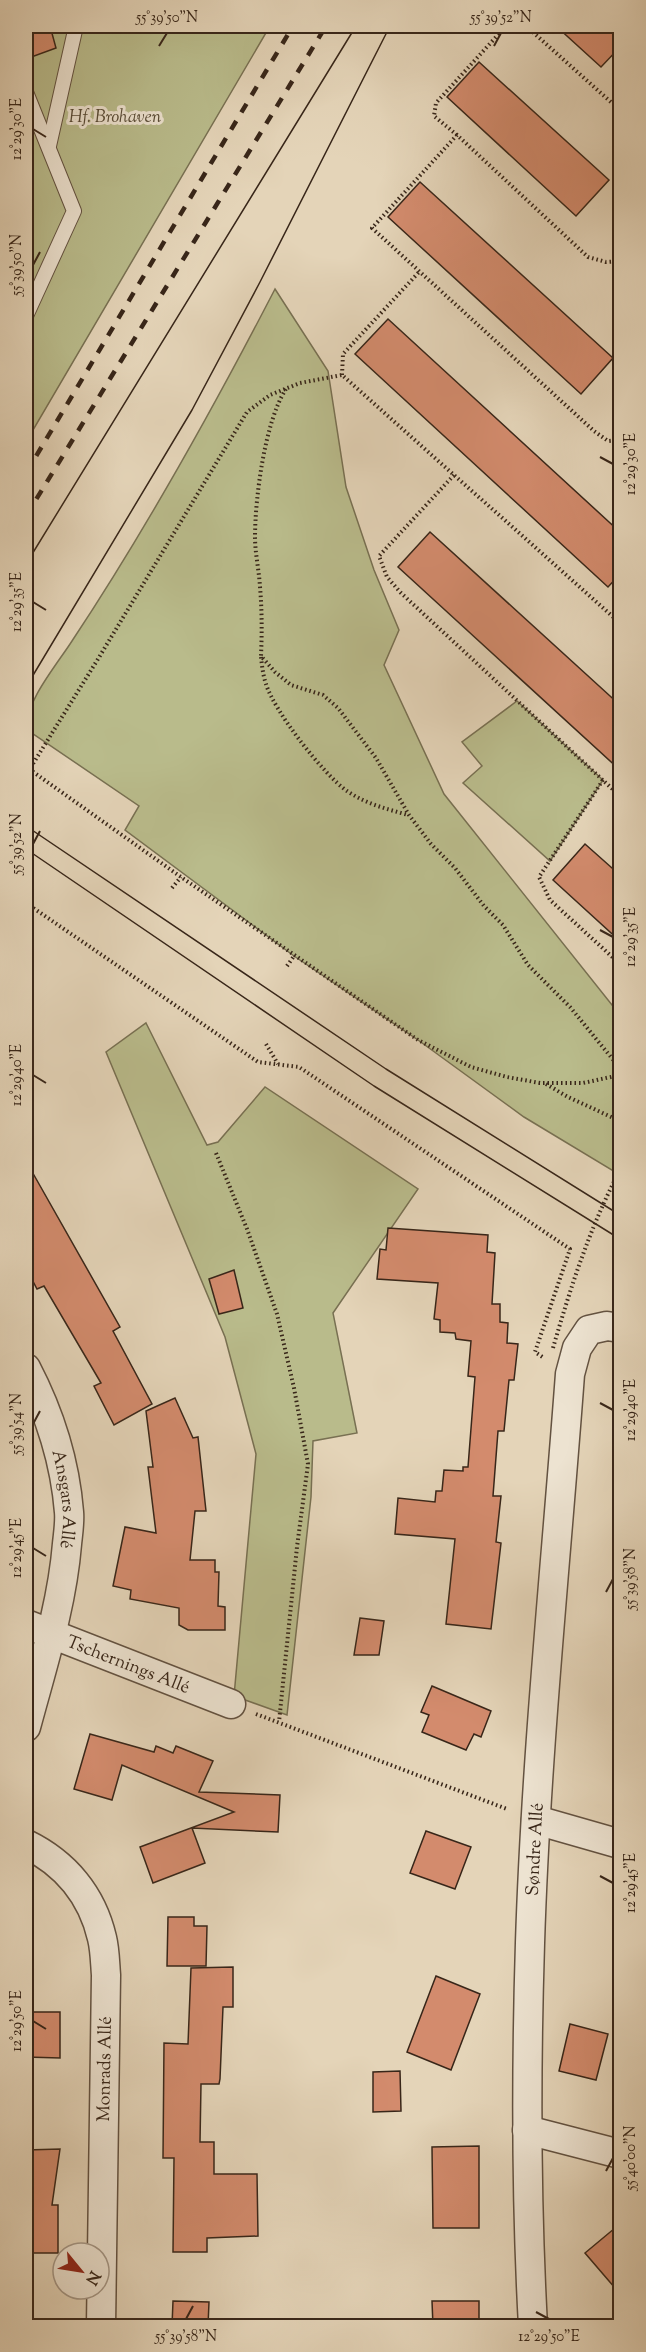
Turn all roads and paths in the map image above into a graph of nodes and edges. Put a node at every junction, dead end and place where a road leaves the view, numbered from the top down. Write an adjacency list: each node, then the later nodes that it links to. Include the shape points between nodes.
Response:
1 (76, 26): 7 (lane)
2 (506, 26): 6 (path, via 436,103 434,116)
3 (525, 26): 5 (path)
4 (26, 92): 7 (lane)
5 (621, 108)
6 (457, 135): 8 (path, via 588,257); 9 (path, via 372,228)
7 (49, 146): 10 (lane, via 74,211)
8 (621, 261)
9 (420, 271): 11 (path, via 343,354); 13 (path, via 594,431 608,441)
10 (26, 316)
11 (342, 375): 12 (path); 14 (path)
12 (287, 388): 18 (path, via 269,429 258,501 255,536); 19 (path, via 247,412)
13 (621, 440)
14 (454, 475): 17 (path); 21 (path, via 379,556 387,577)
15 (29, 617): 16 (path)
16 (26, 623)
17 (621, 623)
18 (261, 656): 23 (path, via 291,685 323,695 338,708 376,758); 23 (path, via 266,686 294,733 323,769 347,791 373,806)
19 (29, 769): 20 (path); 24 (path)
20 (26, 775)
21 (603, 780): 22 (path); 28 (path, via 539,877 550,900)
22 (621, 796)
23 (409, 815): 32 (path, via 503,924 528,965 570,1007)
24 (181, 877): 25 (path); 27 (path)
25 (172, 888)
26 (26, 903): 31 (path, via 258,1062)
27 (294, 956): 29 (path); 34 (path, via 418,1040 471,1067)
28 (621, 964)
29 (287, 966)
30 (266, 1044): 31 (path)
31 (279, 1064): 42 (path, via 299,1067 570,1249 535,1352)
32 (621, 1068)
33 (620, 1075): 34 (path, via 583,1083); 35 (path)
34 (545, 1083): 36 (path)
35 (621, 1087)
36 (621, 1121)
37 (216, 1153): 46 (path, via 277,1314 308,1464)
38 (621, 1170): 40 (path, bridge, via 581,1256)
39 (621, 1328): 42 (street, Søndre Allé, via 589,1330 577,1348)
40 (553, 1348)
41 (26, 1368): 44 (street, Ansgars Allé, via 58,1450 70,1513 66,1566)
42 (570, 1374): 48 (street, Søndre Allé)
43 (26, 1624): 44 (street, Tschernings Allé)
44 (52, 1634): 45 (street, Tschernings Allé); 47 (street)
45 (231, 1704): 46 (path)
46 (279, 1722): 48 (path)
47 (26, 1727)
48 (536, 1820): 50 (street); 51 (street, Søndre Allé)
49 (26, 1844): 53 (street, Monrads Allé, via 71,1875 91,1903 103,1939 106,1975)
50 (621, 1844)
51 (527, 2130): 52 (street); 54 (street, Søndre Allé)
52 (621, 2154)
53 (101, 2326)
54 (533, 2326)

